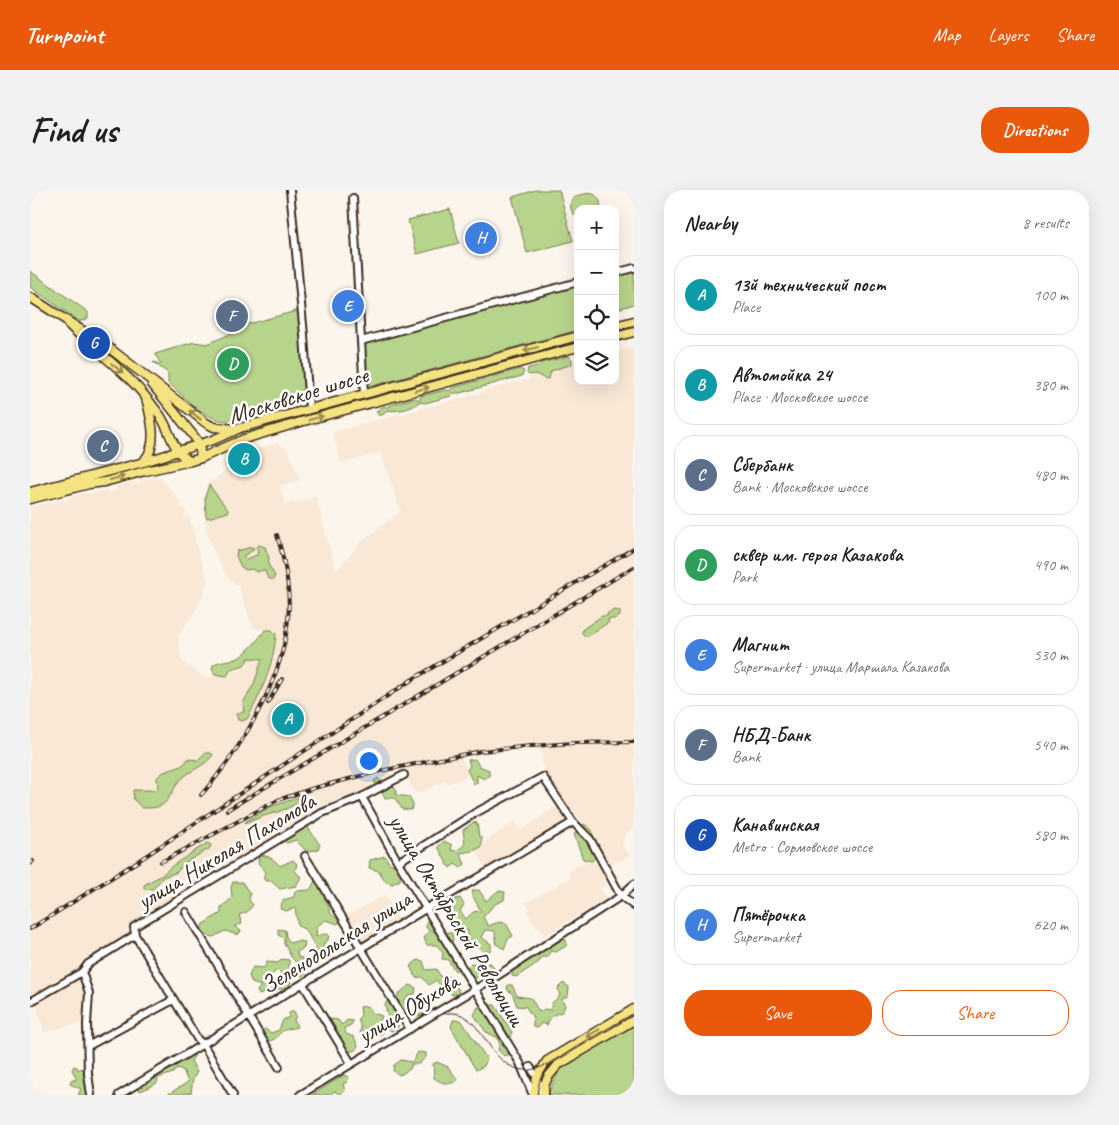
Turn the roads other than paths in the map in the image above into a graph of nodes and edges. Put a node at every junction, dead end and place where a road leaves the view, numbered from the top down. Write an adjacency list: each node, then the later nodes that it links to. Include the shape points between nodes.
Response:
1 (290, 190): 18 (street)
2 (353, 198): 13 (street)
3 (634, 268): 4 (street)
4 (619, 272)
5 (574, 283): 13 (street)
6 (30, 296): 7 (main road)
7 (61, 318): 15 (main road, via 84,330); 17 (main road, one-way to 17)
8 (634, 321): 9 (main road)
9 (619, 325)
10 (634, 332): 11 (main road)
11 (619, 336)
12 (574, 337): 16 (main road, Московское шоссе, one-way to 16)
13 (361, 341): 16 (street)
14 (574, 348): 22 (main road, Московское шоссе, one-way to 14, via 244,439 304,421)
15 (150, 380): 19 (main road, one-way to 15, via 225,429 206,423); 20 (main road)
16 (364, 394): 18 (main road, Московское шоссе)
17 (145, 396): 21 (main road, via 162,417); 24 (main road, via 153,444)
18 (308, 409): 19 (main road, Московское шоссе)
19 (240, 428): 20 (main road, Московское шоссе)
20 (199, 444): 21 (main road, Московское шоссе); 22 (main road)
21 (178, 451): 23 (main road); 24 (main road, Московское шоссе)
22 (201, 458): 23 (main road, Московское шоссе)
23 (191, 461): 26 (main road, Московское шоссе, one-way to 23)
24 (144, 462): 25 (main road, Московское шоссе)
25 (30, 492)
26 (30, 499)
27 (404, 775): 28 (street, улица Николая Пахомова)
28 (362, 797): 31 (street, улица Октябрьской Революции); 37 (street, улица Николая Пахомова, via 322,813 170,905 134,927)
29 (573, 822): 31 (street, via 543,777 475,813); 33 (street, via 590,839); 35 (street, Зеленодольская улица)
30 (305, 856): 38 (street)
31 (398, 862): 35 (street, улица Октябрьской Революции)
32 (634, 884): 33 (street, улица Обухова)
33 (621, 896): 34 (street); 41 (street, улица Обухова)
34 (634, 906)
35 (426, 908): 38 (street, Зеленодольская улица); 41 (street, улица Октябрьской Революции)
36 (186, 912): 45 (street)
37 (135, 935): 39 (street, улица Николая Пахомова, via 88,964); 42 (street)
38 (360, 950): 40 (street, Зеленодольская улица); 47 (street)
39 (82, 972): 43 (street, улица Николая Пахомова); 49 (street, via 89,993)
40 (303, 984): 45 (street, Зеленодольская улица); 51 (street)
41 (475, 990): 47 (street, улица Обухова); 52 (street, улица Октябрьской Революции)
42 (173, 1000): 48 (street); 49 (street)
43 (30, 1002)
44 (634, 1009): 50 (main road, one-way to 50)
45 (249, 1017): 48 (street, Зеленодольская улица); 53 (street)
46 (634, 1020): 56 (main road, via 558,1065)
47 (410, 1029): 51 (street, улица Обухова)
48 (202, 1044): 59 (street, Зеленодольская улица); 60 (street)
49 (88, 1046): 58 (street)
50 (550, 1059): 54 (street); 57 (main road)
51 (351, 1063): 61 (street, улица Обухова)
52 (520, 1063): 54 (street); 55 (street, улица Октябрьской Революции)
53 (279, 1067)
54 (530, 1067): 57 (street)
55 (526, 1077): 57 (street); 62 (street, улица Октябрьской Революции)
56 (548, 1077): 57 (street); 63 (main road)
57 (537, 1078): 62 (main road); 63 (street)
58 (91, 1095)
59 (119, 1095)
60 (233, 1095)
61 (300, 1095)
62 (533, 1095)
63 (543, 1095)

